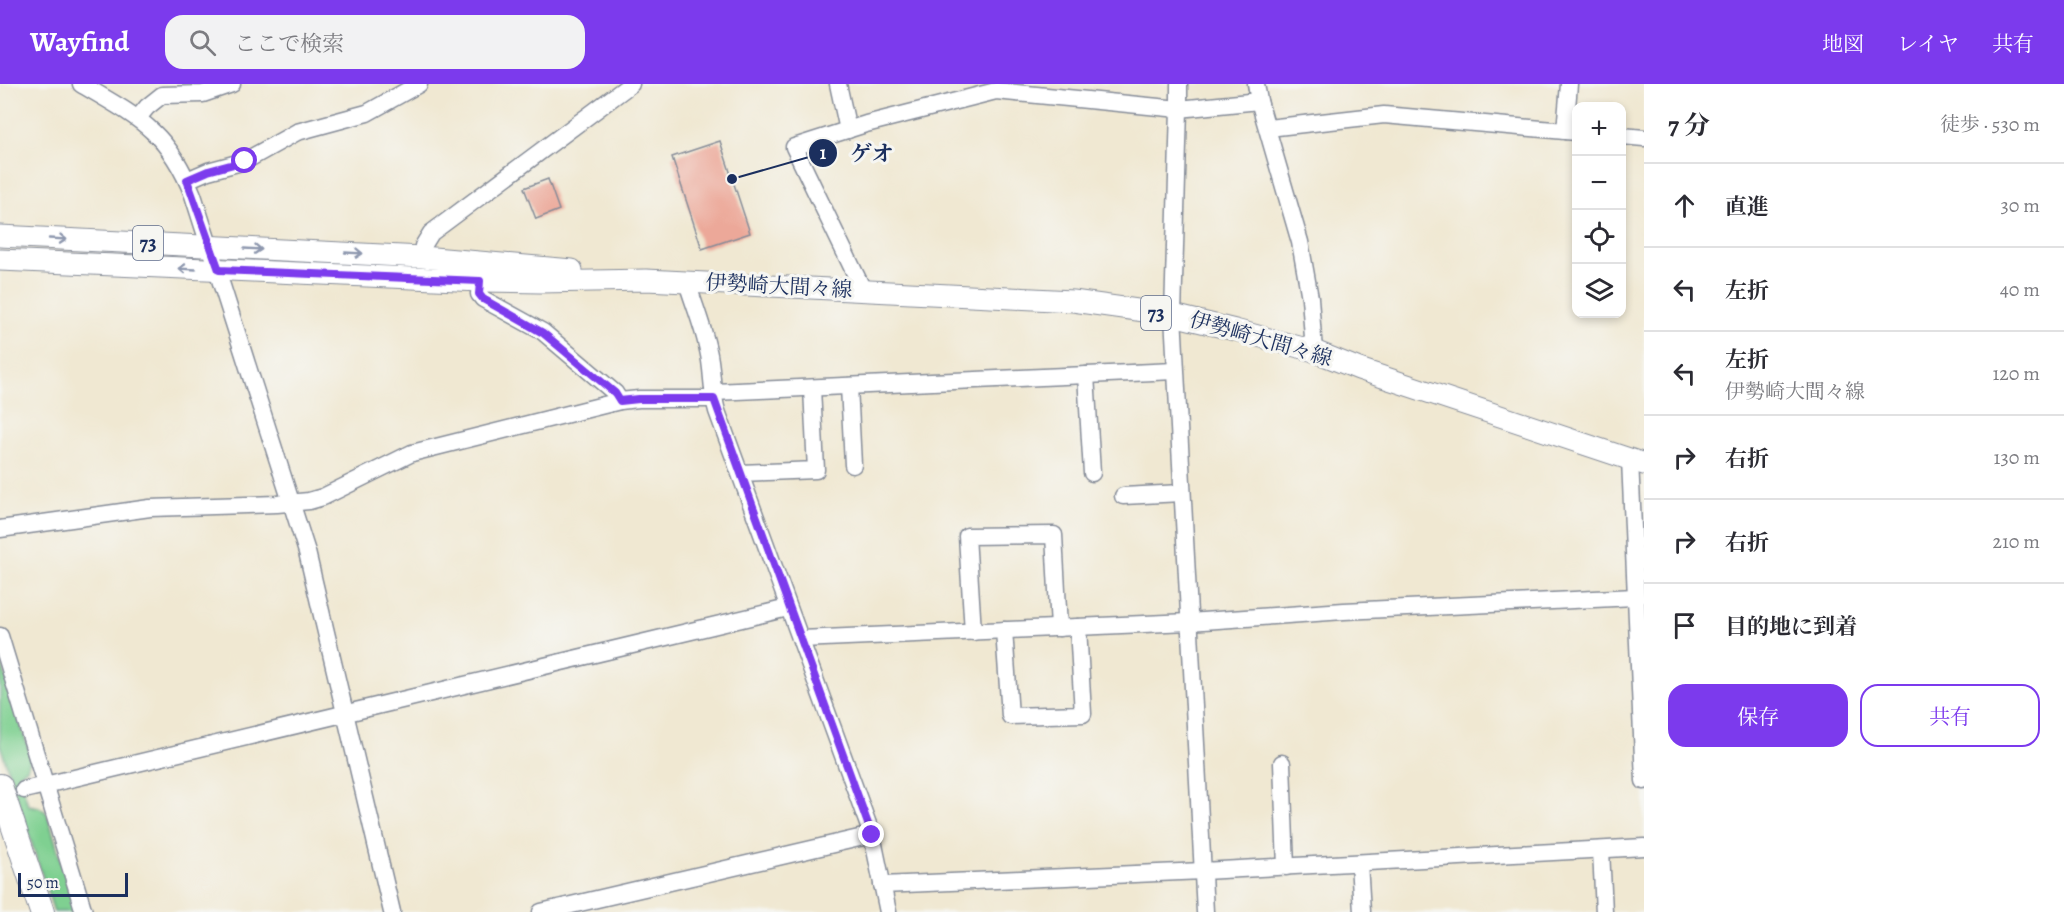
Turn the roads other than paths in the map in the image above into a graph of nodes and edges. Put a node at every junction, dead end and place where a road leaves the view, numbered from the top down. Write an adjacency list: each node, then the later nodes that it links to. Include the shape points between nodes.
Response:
1 (81, 84): 10 (street)
2 (232, 84): 10 (street, via 203,94 162,95)
3 (419, 84): 16 (street, via 367,113 297,132 245,161)
4 (631, 84): 19 (street, via 431,232)
5 (838, 84): 12 (street)
6 (1179, 84): 9 (street)
7 (1569, 84): 13 (street)
8 (1257, 92): 9 (street); 11 (street)
9 (1179, 109): 12 (street, via 996,91); 26 (street)
10 (138, 118): 16 (street, via 167,145)
11 (1268, 128): 13 (street, via 1384,115); 27 (street, via 1299,242 1310,298)
12 (848, 130): 25 (street, via 795,147)
13 (1571, 132)
14 (1626, 136): 15 (street)
15 (1644, 138)
16 (187, 180): 18 (street)
17 (0, 236): 18 (main road, 伊勢崎大間々線 / 73, one-way to 18)
18 (210, 246): 19 (main road, 伊勢崎大間々線 / 73, one-way to 19); 21 (street)
19 (422, 257): 22 (main road, 伊勢崎大間々線 / 73, via 604,272)
20 (0, 260): 21 (main road, 伊勢崎大間々線 / 73, one-way to 20)
21 (219, 270): 23 (main road, 伊勢崎大間々線 / 73); 40 (street)
22 (646, 280): 23 (main road, 伊勢崎大間々線 / 73); 24 (main road, 伊勢崎大間々線 / 73)
23 (480, 281): 33 (street, via 479,294 483,299 543,333)
24 (687, 282): 25 (main road, 伊勢崎大間々線 / 73); 32 (street, via 708,349)
25 (863, 290): 26 (main road, 伊勢崎大間々線 / 73, via 1073,301)
26 (1173, 315): 27 (main road, 伊勢崎大間々線 / 73); 28 (street)
27 (1314, 351): 34 (main road, 伊勢崎大間々線 / 73)
28 (1175, 371): 29 (street); 38 (street)
29 (1086, 375): 30 (street); 37 (street)
30 (849, 386): 31 (street); 35 (street)
31 (812, 388): 32 (street); 36 (street, via 816,470)
32 (714, 396): 33 (street); 36 (street)
33 (620, 401): 40 (street, via 412,453 323,497)
34 (1637, 461): 42 (street)
35 (852, 465)
36 (740, 473): 43 (street)
37 (1092, 473)
38 (1182, 493): 39 (street); 44 (street)
39 (1123, 496)
40 (292, 503): 41 (street, via 150,508); 51 (street)
41 (0, 530)
42 (1635, 597): 44 (street, via 1344,610); 52 (street)
43 (788, 608): 50 (street); 51 (street)
44 (1189, 622): 45 (street); 63 (street)
45 (1078, 627): 46 (street); 47 (street, via 1083,714 1010,716)
46 (1059, 628): 47 (street); 48 (street, via 1054,535 968,536)
47 (1004, 630): 48 (street)
48 (973, 632): 50 (street)
49 (0, 636): 55 (street)
50 (801, 639): 58 (street)
51 (346, 712): 55 (street); 68 (street)
52 (1642, 719): 54 (street)
53 (1282, 763): 62 (street)
54 (1644, 781)
55 (45, 785): 56 (street); 67 (street)
56 (12, 788): 66 (highway)
57 (0, 820): 65 (highway)
58 (872, 835): 64 (street); 69 (street)
59 (1644, 847): 60 (street)
60 (1600, 850): 61 (street); 73 (street)
61 (1359, 863): 62 (street); 72 (street)
62 (1286, 867): 63 (street)
63 (1203, 872): 64 (street); 71 (street)
64 (882, 885): 70 (street)
65 (25, 912)
66 (42, 912)
67 (84, 912)
68 (392, 912)
69 (541, 912)
70 (888, 912)
71 (1205, 912)
72 (1362, 912)
73 (1604, 912)

